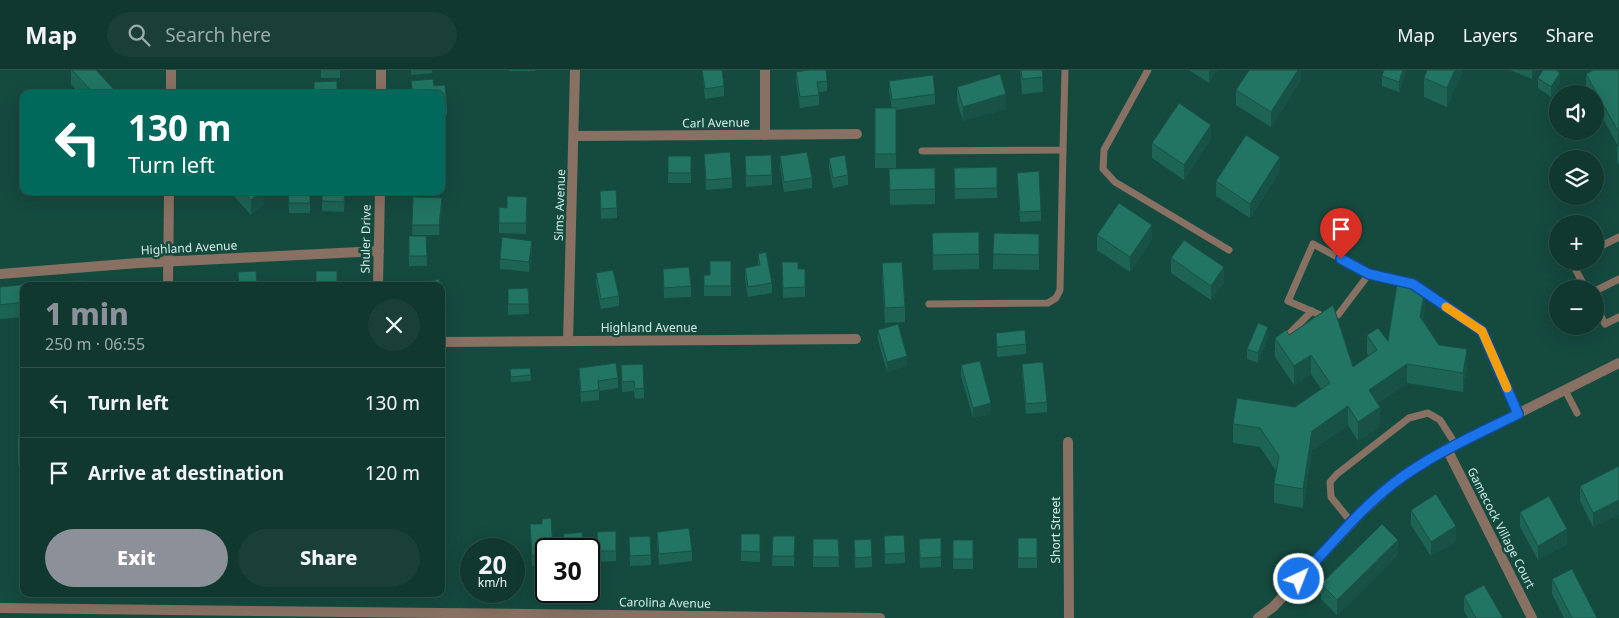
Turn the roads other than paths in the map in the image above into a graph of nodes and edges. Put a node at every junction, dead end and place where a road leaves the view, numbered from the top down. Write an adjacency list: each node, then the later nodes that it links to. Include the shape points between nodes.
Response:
1 (171, 70): 7 (street)
2 (382, 70): 8 (street)
3 (575, 70): 11 (street, Sims Avenue)
4 (765, 70): 10 (street)
5 (1064, 70): 12 (lane)
6 (1148, 70): 18 (lane, via 1104,150 1103,169 1115,182)
7 (171, 90)
8 (381, 90)
9 (857, 134): 10 (street, Carl Avenue)
10 (765, 135): 11 (street, Carl Avenue)
11 (574, 136): 33 (street, Sims Avenue)
12 (1063, 150): 13 (lane); 27 (lane, via 1060,290 1056,298 1048,303)
13 (922, 152)
14 (169, 195): 20 (street)
15 (380, 195): 19 (street, Shuler Drive)
16 (1619, 237): 17 (lane)
17 (1604, 244)
18 (1229, 250)
19 (379, 251): 20 (street, Highland Avenue); 25 (street, Shuler Drive)
20 (168, 261): 21 (street, Highland Avenue); 24 (street)
21 (0, 274)
22 (1369, 274): 28 (lane, via 1338,314 1326,317); 28 (lane, via 1313,244 1288,301); 38 (lane, via 1413,284 1482,331)
23 (1619, 279): 26 (lane)
24 (168, 282)
25 (378, 282)
26 (1604, 286)
27 (929, 304)
28 (1312, 311): 32 (lane)
29 (1619, 318): 30 (lane)
30 (1604, 322)
31 (856, 339): 33 (street, Highland Avenue)
32 (1283, 340)
33 (568, 341): 34 (street, Highland Avenue)
34 (445, 342)
35 (1619, 363): 36 (street)
36 (1566, 390): 37 (lane); 38 (street)
37 (1577, 413)
38 (1518, 414): 40 (street)
39 (1068, 442): 44 (street, Short Street)
40 (1451, 447): 41 (street, via 1392,485); 41 (lane, via 1440,420 1428,412 1409,418 1330,482 1332,497); 46 (street, Gamecock Village Court)
41 (1352, 523): 45 (street, via 1273,607)
42 (0, 608): 43 (street, Carolina Avenue)
43 (880, 618)
44 (1068, 618)
45 (1258, 618)
46 (1532, 618)

